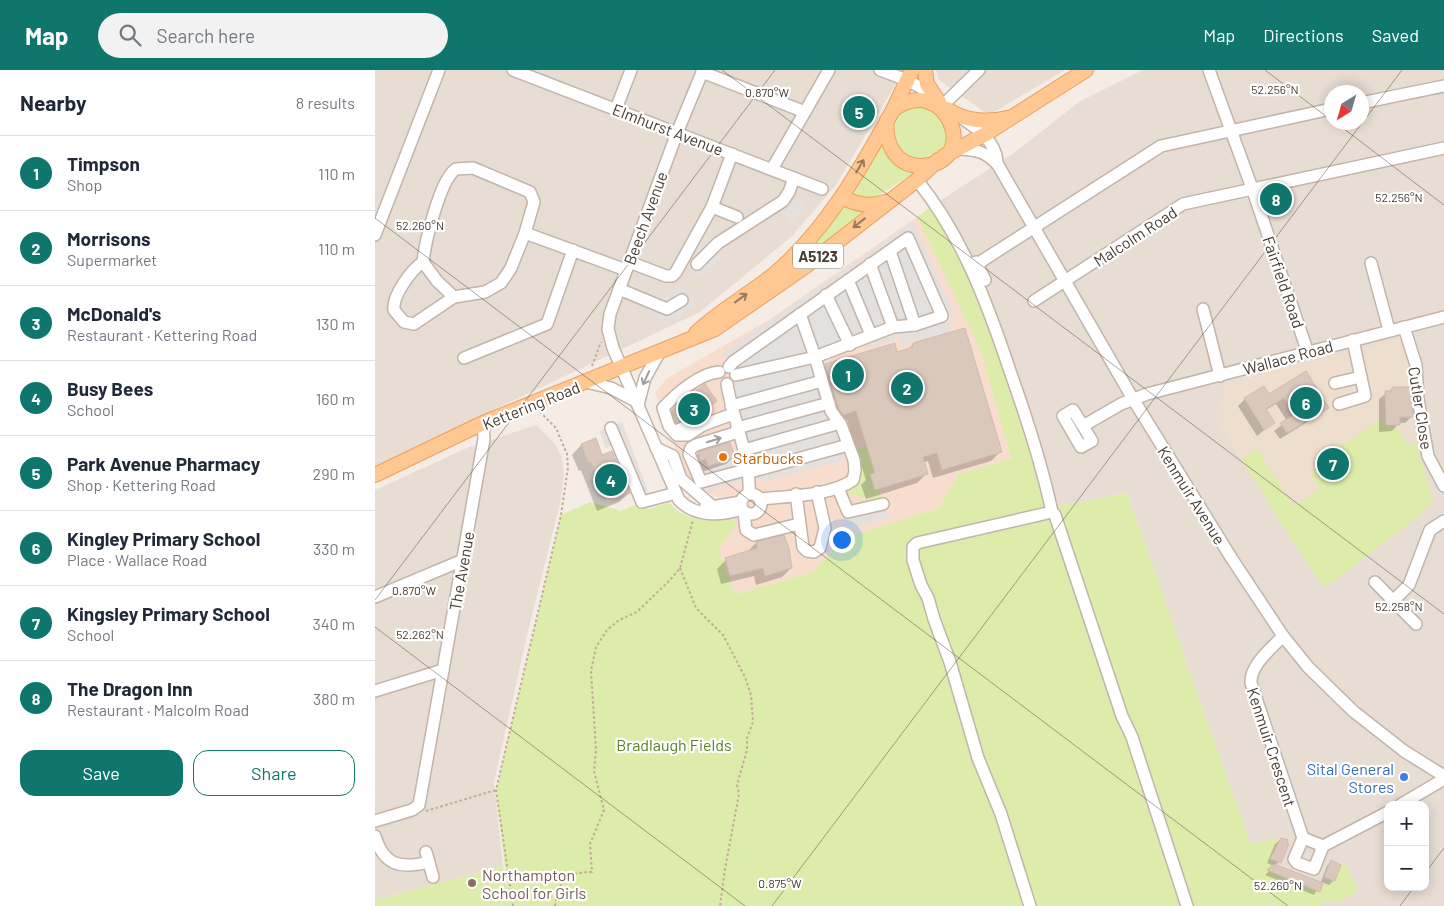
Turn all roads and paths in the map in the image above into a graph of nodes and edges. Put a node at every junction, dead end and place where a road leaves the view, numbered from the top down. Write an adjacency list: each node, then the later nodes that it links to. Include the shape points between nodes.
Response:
1 (439, 70): 39 (street)
2 (513, 70): 15 (street, Elmhurst Avenue)
3 (631, 70): 15 (street)
4 (829, 70): 17 (street)
5 (880, 70): 11 (street, Kenmuir Avenue)
6 (925, 70): 14 (main road)
7 (979, 70): 14 (street)
8 (1086, 70): 19 (main road, Kettering Road / A5123)
9 (1209, 70): 20 (street, Fairfield Road)
10 (703, 71): 17 (street); 21 (street, Beech Avenue)
11 (909, 75): 14 (street, Kenmuir Avenue); 18 (main road, Kettering Road)
12 (1444, 86): 13 (street)
13 (1369, 101)
14 (943, 105): 18 (main road, via 918,96 900,103); 19 (main road, Kettering Road / A5123, via 981,120 995,121); 22 (street, Kenmuir Avenue); 26 (main road, via 955,128 951,147)
15 (616, 109): 21 (street, Elmhurst Avenue)
16 (1324, 111): 20 (street)
17 (805, 112): 28 (street)
18 (890, 115): 26 (main road, via 887,141 899,158 915,165 931,164); 33 (main road, Kettering Road / A5123, one-way to 18)
19 (1015, 116): 22 (main road, Kettering Road / A5123)
20 (1231, 131): 31 (street, Fairfield Road); 37 (street, via 1161,146)
21 (677, 133): 25 (street, Elmhurst Avenue); 48 (street, Beech Avenue)
22 (984, 135): 24 (main road, Kettering Road / A5123); 27 (street, Kenmuir Avenue, via 997,155)
23 (1444, 148): 31 (street, Malcolm Road)
24 (960, 149): 26 (main road, Kettering Road / A5123); 27 (street, Kenmuir Avenue, via 988,154)
25 (732, 154): 28 (street, Elmhurst Avenue); 35 (street)
26 (941, 158): 30 (main road, Kettering Road / A5123)
27 (998, 165): 37 (street, Kenmuir Avenue)
28 (772, 169): 29 (street, Elmhurst Avenue)
29 (795, 178): 32 (street, Elmhurst Avenue); 45 (street, via 783,201 718,243)
30 (917, 180): 34 (main road, Kettering Road / A5123); 108 (street, via 969,262 989,311 1045,475)
31 (1252, 188): 51 (street, Malcolm Road, via 1183,204); 70 (street, Fairfield Road)
32 (822, 189)
33 (841, 197): 34 (main road, Kettering Road, via 865,205); 66 (main road, Kettering Road / A5123, one-way to 33, via 772,276 799,251)
34 (888, 200): 66 (main road, Kettering Road / A5123, one-way to 66, via 806,266 741,312 715,329)
35 (712, 207): 36 (street); 48 (street, via 672,276)
36 (737, 217)
37 (1033, 228): 47 (street); 51 (street, Kenmuir Avenue)
38 (525, 233): 41 (street); 43 (street, via 534,202 530,192 473,168 460,167 446,181 425,240); 54 (street, via 511,268 501,283 485,292)
39 (375, 234)
40 (968, 247): 47 (street)
41 (573, 250): 48 (street); 72 (street, via 547,324)
42 (890, 251): 46 (street); 60 (street); 60 (street, via 908,238 942,316)
43 (423, 262): 54 (street); 54 (street, via 411,272 395,300 399,317 414,324)
44 (1371, 263): 63 (street)
45 (697, 264)
46 (870, 264): 49 (street); 61 (street)
47 (977, 264): 50 (street)
48 (628, 266): 52 (street, Beech Avenue)
49 (848, 280): 53 (street); 64 (street)
50 (985, 280)
51 (1064, 282): 56 (street, Malcolm Road); 81 (street, Kenmuir Avenue)
52 (619, 290): 55 (street, via 667,309); 74 (street, Beech Avenue, via 608,329)
53 (827, 295): 58 (street); 68 (street)
54 (454, 297)
55 (682, 300)
56 (1035, 301)
57 (1203, 309): 76 (street)
58 (800, 314): 71 (street); 75 (street, via 733,362)
59 (1444, 317): 62 (street, Wallace Road)
60 (915, 325): 61 (street)
61 (893, 327): 64 (street)
62 (1404, 327): 63 (street, Wallace Road); 97 (street, Cutler Close, via 1416,365 1428,456)
63 (1389, 330): 67 (street, Wallace Road)
64 (871, 335): 68 (street)
65 (602, 339): 73 (path)
66 (689, 339): 69 (main road, Kettering Road / A5123)
67 (1353, 340): 70 (street, Wallace Road); 77 (street)
68 (850, 345): 71 (street)
69 (659, 353): 74 (main road, Kettering Road / A5123); 83 (street, one-way to 83, via 645,378)
70 (1308, 353): 76 (street, Wallace Road)
71 (815, 357): 75 (street); 78 (street)
72 (464, 358)
73 (593, 366)
74 (622, 368): 79 (main road, Kettering Road / A5123); 83 (street, Beech Avenue)
75 (728, 371): 86 (street, via 732,382 727,384); 86 (street, via 710,372 663,408 669,426 675,431 695,423 703,425)
76 (1220, 376): 81 (street, Wallace Road)
77 (1361, 377): 80 (street); 85 (street, via 1364,398)
78 (822, 381): 84 (street); 86 (street)
79 (586, 382): 82 (main road, Kettering Road / A5123); 83 (street, via 611,388)
80 (1335, 384)
81 (1133, 398): 89 (street, Wallace Road); 117 (street, Kenmuir Avenue)
82 (531, 403): 88 (main road, Kettering Road / A5123); 121 (path, via 556,428 567,454 568,467 561,515)
83 (637, 403): 93 (street, Beech Avenue)
84 (829, 403): 87 (street); 91 (street)
85 (1339, 404)
86 (732, 410): 91 (street)
87 (840, 423): 92 (street); 94 (street)
88 (483, 424): 96 (main road, Kettering Road / A5123); 111 (street, The Avenue, via 484,439)
89 (1083, 426)
90 (611, 428): 100 (street, via 642,502)
91 (738, 430): 94 (street); 95 (street, one-way to 91, via 701,482 689,454 691,448)
92 (848, 445): 95 (street); 98 (street, via 855,471 853,480)
93 (656, 448): 100 (street, Beech Avenue); 105 (street, via 673,456 681,479)
94 (743, 450): 95 (street)
95 (750, 471): 101 (street)
96 (375, 475)
97 (1444, 486)
98 (838, 488): 99 (street); 104 (street, via 849,512)
99 (817, 492): 102 (street); 110 (street, via 825,528 821,548 814,552 803,547)
100 (676, 493): 107 (street, via 686,507)
101 (749, 494): 103 (street); 106 (street, via 744,496)
102 (796, 494): 103 (street); 110 (street)
103 (760, 499): 106 (street, via 761,507 757,513 749,514)
104 (883, 504)
105 (712, 506): 106 (street); 107 (street)
106 (742, 508): 107 (street, via 704,515); 110 (street, via 746,530 754,535)
107 (694, 510): 112 (path)
108 (1052, 512): 133 (street, via 917,543 913,548 913,560 921,585 950,662 978,758 1001,814); 134 (street)
109 (1444, 521): 115 (street, via 1430,530 1409,585)
110 (799, 524)
111 (463, 560): 114 (street); 118 (street, The Avenue)
112 (680, 568): 131 (path, via 637,612 607,630 596,647 591,671 595,771 604,810 591,844 591,872 576,872 564,879 557,892); 132 (path, via 696,608 723,635 751,695 753,722 737,785 739,794)
113 (1375, 582): 115 (street)
114 (375, 597)
115 (1393, 601): 116 (street)
116 (1416, 624)
117 (1283, 636): 120 (street, Kenmuir Avenue, via 1308,667 1353,711); 127 (street, Kenmuir Crescent, via 1257,665 1251,683)
118 (443, 670): 119 (street); 123 (street, The Avenue)
119 (375, 691)
120 (1444, 777): 122 (street)
121 (496, 790): 123 (path, via 427,812); 130 (path)
122 (1406, 801)
123 (418, 807): 125 (street)
124 (1384, 814): 128 (street)
125 (375, 821)
126 (375, 836): 129 (street, via 382,854 394,863 410,866 427,857)
127 (1303, 838): 128 (street); 128 (street, via 1294,859 1297,863 1314,869)
128 (1323, 846)
129 (433, 877)
130 (513, 906)
131 (555, 906)
132 (720, 906)
133 (1030, 906)
134 (1187, 906)

